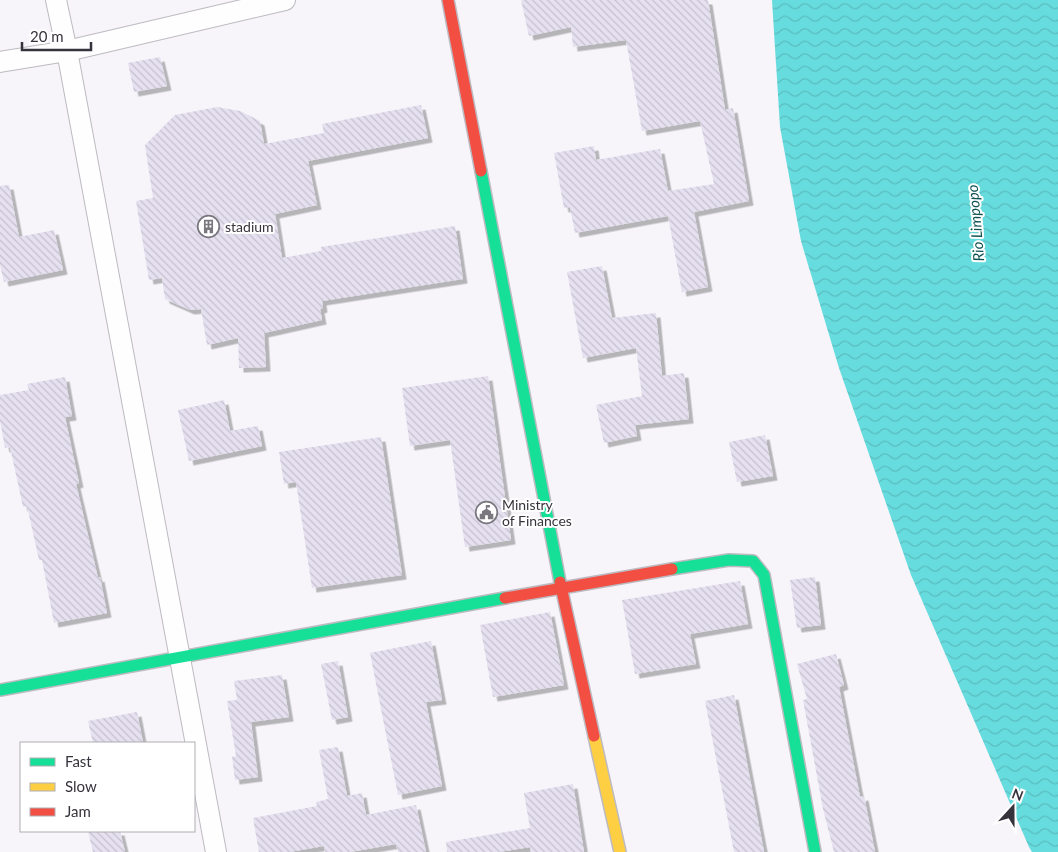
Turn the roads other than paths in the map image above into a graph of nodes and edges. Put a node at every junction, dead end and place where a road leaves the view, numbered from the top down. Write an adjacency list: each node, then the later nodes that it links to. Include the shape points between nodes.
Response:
1 (56, 0): 4 (street)
2 (285, 0): 4 (street)
3 (448, 0): 6 (main road)
4 (67, 50): 5 (street); 7 (street)
5 (0, 62)
6 (561, 588): 7 (main road); 10 (main road); 11 (main road, via 729,560 753,561 764,575)
7 (181, 658): 8 (main road); 9 (street)
8 (0, 690)
9 (216, 852)
10 (620, 852)
11 (815, 852)

